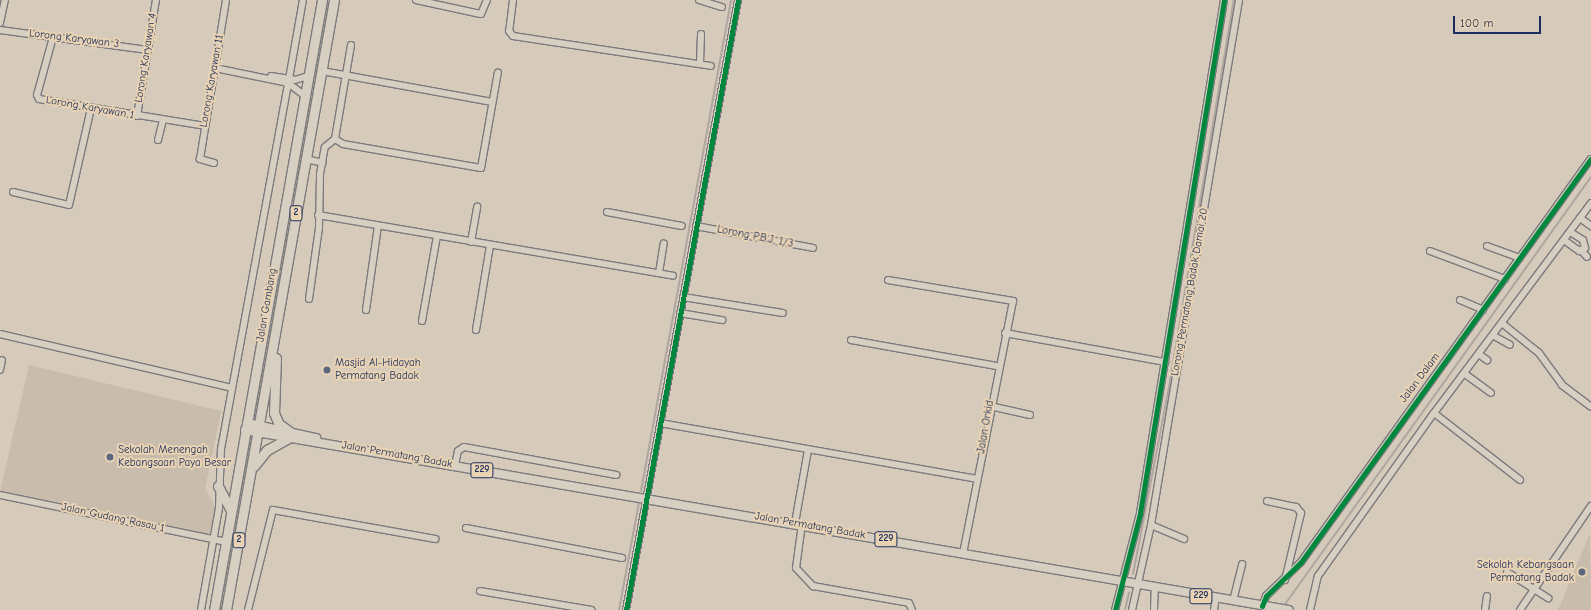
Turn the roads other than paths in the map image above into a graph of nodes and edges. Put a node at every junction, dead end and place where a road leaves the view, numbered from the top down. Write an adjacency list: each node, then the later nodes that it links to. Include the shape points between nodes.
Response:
1 (5, 0): 15 (street)
2 (156, 0): 20 (street, Lorong Karyawan 4)
3 (226, 0): 23 (street, Lorong Karyawan 11)
4 (303, 0): 28 (street)
5 (322, 0): 26 (highway, Jalan Gambang / 2)
6 (334, 0): 24 (highway, Jalan Gambang / 2)
7 (416, 0): 8 (street, via 481,14)
8 (487, 0)
9 (513, 0): 21 (street, via 509,32 512,36 621,55)
10 (699, 0): 14 (street)
11 (738, 0): 49 (street)
12 (1224, 0): 87 (street)
13 (1238, 0): 114 (street, Lorong Permatang Badak Damai 20)
14 (722, 7)
15 (0, 22)
16 (0, 30): 18 (street, Lorong Karyawan 3)
17 (701, 34): 21 (street)
18 (53, 37): 20 (street, Lorong Karyawan 3); 31 (street, Lorong Karyawan 1, via 37,97)
19 (352, 46): 27 (street)
20 (148, 50): 32 (street, Lorong Karyawan 4)
21 (700, 64): 22 (street)
22 (711, 66)
23 (215, 68): 28 (street); 34 (street, Lorong Karyawan 11)
24 (322, 71): 27 (street); 37 (highway, Jalan Gambang / 2)
25 (498, 72): 30 (street)
26 (308, 76): 28 (street); 29 (highway, Jalan Gambang / 2)
27 (346, 76): 30 (street); 35 (street)
28 (288, 81): 29 (street); 91 (street)
29 (304, 95): 98 (highway, Jalan Gambang / 2)
30 (492, 102): 35 (street, via 481,168 342,144)
31 (91, 108): 32 (street, Lorong Karyawan 1); 41 (street, via 69,205)
32 (137, 116): 33 (street, Lorong Karyawan 1)
33 (163, 120): 34 (street, Lorong Karyawan 1); 36 (street)
34 (205, 126): 39 (street, Lorong Karyawan 11, via 201,161)
35 (335, 139): 40 (street, via 325,147)
36 (158, 140)
37 (306, 159): 40 (street); 74 (highway, Jalan Gambang / 2)
38 (1591, 159): 62 (street, Jalan Dalam)
39 (214, 163)
40 (322, 163): 45 (street)
41 (13, 192)
42 (1591, 203): 46 (street)
43 (477, 208): 54 (street)
44 (607, 212): 48 (street)
45 (318, 216): 47 (street); 68 (street)
46 (1580, 218): 50 (street); 51 (street)
47 (378, 226): 52 (street); 70 (street)
48 (682, 226)
49 (696, 226): 58 (street, Lorong P.B.J. 1/3); 67 (street)
50 (1591, 226)
51 (1570, 232): 53 (street); 59 (street, via 1586,245)
52 (437, 236): 54 (street); 76 (street)
53 (1564, 240): 59 (street); 77 (street)
54 (471, 242): 56 (street)
55 (664, 243): 63 (street)
56 (490, 245): 63 (street); 78 (street)
57 (1487, 246): 62 (street)
58 (813, 248)
59 (1581, 250): 61 (street)
60 (1430, 251): 65 (street)
61 (1587, 257)
62 (1520, 258): 65 (street, Jalan Dalam)
63 (659, 273): 64 (street)
64 (673, 276)
65 (1505, 279): 71 (street, Jalan Dalam)
66 (888, 280): 79 (street, Jalan Orkid, via 1013,301)
67 (683, 297): 72 (street); 73 (street)
68 (309, 299)
69 (1460, 300): 71 (street)
70 (366, 310)
71 (1483, 310): 124 (street, Jalan Dalam)
72 (680, 313): 75 (street); 97 (street)
73 (783, 313)
74 (279, 317): 99 (highway, Jalan Gambang / 2); 100 (highway, via 273,407 276,420)
75 (722, 320)
76 (422, 321)
77 (1503, 324): 81 (street); 94 (street, via 1539,353 1562,385)
78 (476, 330)
79 (1005, 333): 87 (street); 88 (street, Jalan Orkid)
80 (0, 334): 91 (street)
81 (1494, 336): 83 (street); 84 (street)
82 (851, 340): 88 (street)
83 (1510, 345)
84 (1480, 355): 86 (street); 90 (street)
85 (2, 360): 89 (street)
86 (1487, 360)
87 (1165, 362): 125 (street, via 1140,512)
88 (997, 366): 93 (street, Jalan Orkid)
89 (0, 370)
90 (1465, 374): 92 (street); 95 (street)
91 (232, 388): 107 (street)
92 (1491, 393)
93 (990, 406): 96 (street); 105 (street, Jalan Orkid)
94 (1591, 407)
95 (1434, 413): 106 (street); 147 (street, via 1318,576)
96 (1030, 415)
97 (660, 423): 101 (street); 109 (street)
98 (246, 427): 99 (main road, Jalan Permatang Badak / 229); 112 (highway, Jalan Gambang / 2)
99 (259, 429): 100 (main road, Jalan Permatang Badak / 229); 103 (highway, Jalan Gambang / 2)
100 (290, 435): 102 (main road, Jalan Permatang Badak / 229); 103 (highway, via 267,450)
101 (808, 450): 105 (street); 113 (street)
102 (455, 465): 104 (street, via 458,451 464,447); 109 (main road, Jalan Permatang Badak / 229)
103 (251, 471): 137 (highway, Jalan Gambang / 2)
104 (616, 475)
105 (977, 479): 120 (street, Jalan Orkid)
106 (1520, 480)
107 (218, 486): 112 (highway); 116 (street, via 219,508)
108 (0, 495): 116 (street, Jalan Gudang Rasau 1)
109 (647, 498): 113 (main road, Jalan Permatang Badak / 229); 140 (street)
110 (1267, 501): 124 (street, via 1296,507 1301,513)
111 (1591, 506): 128 (street)
112 (231, 510): 119 (highway, Jalan Gambang / 2)
113 (799, 524): 120 (main road, Jalan Permatang Badak / 229); 141 (street, via 796,568 813,586 909,603)
114 (1151, 525): 118 (street); 126 (street, Lorong Permatang Badak Damai 20)
115 (466, 528): 121 (street)
116 (214, 539): 119 (street, Jalan Gudang Rasau 1); 135 (street)
117 (435, 539): 138 (street, via 273,510)
118 (1184, 539)
119 (226, 542): 136 (highway, Jalan Gambang / 2)
120 (963, 553): 125 (main road, Jalan Permatang Badak / 229)
121 (622, 558)
122 (1242, 564): 133 (street)
123 (1507, 572): 128 (street)
124 (1285, 580): 134 (street, Jalan Dalam, via 1266,596)
125 (1124, 582): 126 (main road, Jalan Permatang Badak / 229); 142 (street)
126 (1138, 584): 127 (main road, Jalan Permatang Badak / 229); 143 (street, Lorong Permatang Badak Damai 20)
127 (1155, 587): 131 (main road, Jalan Permatang Badak / 229); 144 (street)
128 (1533, 589): 132 (street); 149 (street)
129 (480, 591): 139 (street)
130 (1487, 596): 148 (street)
131 (1216, 598): 133 (main road, Jalan Permatang Badak / 229); 145 (street)
132 (1548, 598)
133 (1233, 601): 134 (main road, Jalan Permatang Badak / 229)
134 (1265, 606): 146 (main road, Jalan Permatang Badak / 229)
135 (201, 610)
136 (214, 610)
137 (226, 610)
138 (248, 610)
139 (591, 610)
140 (626, 610)
141 (912, 610)
142 (1115, 610)
143 (1132, 610)
144 (1154, 610)
145 (1214, 610)
146 (1289, 610)
147 (1310, 610)
148 (1485, 610)
149 (1520, 610)

